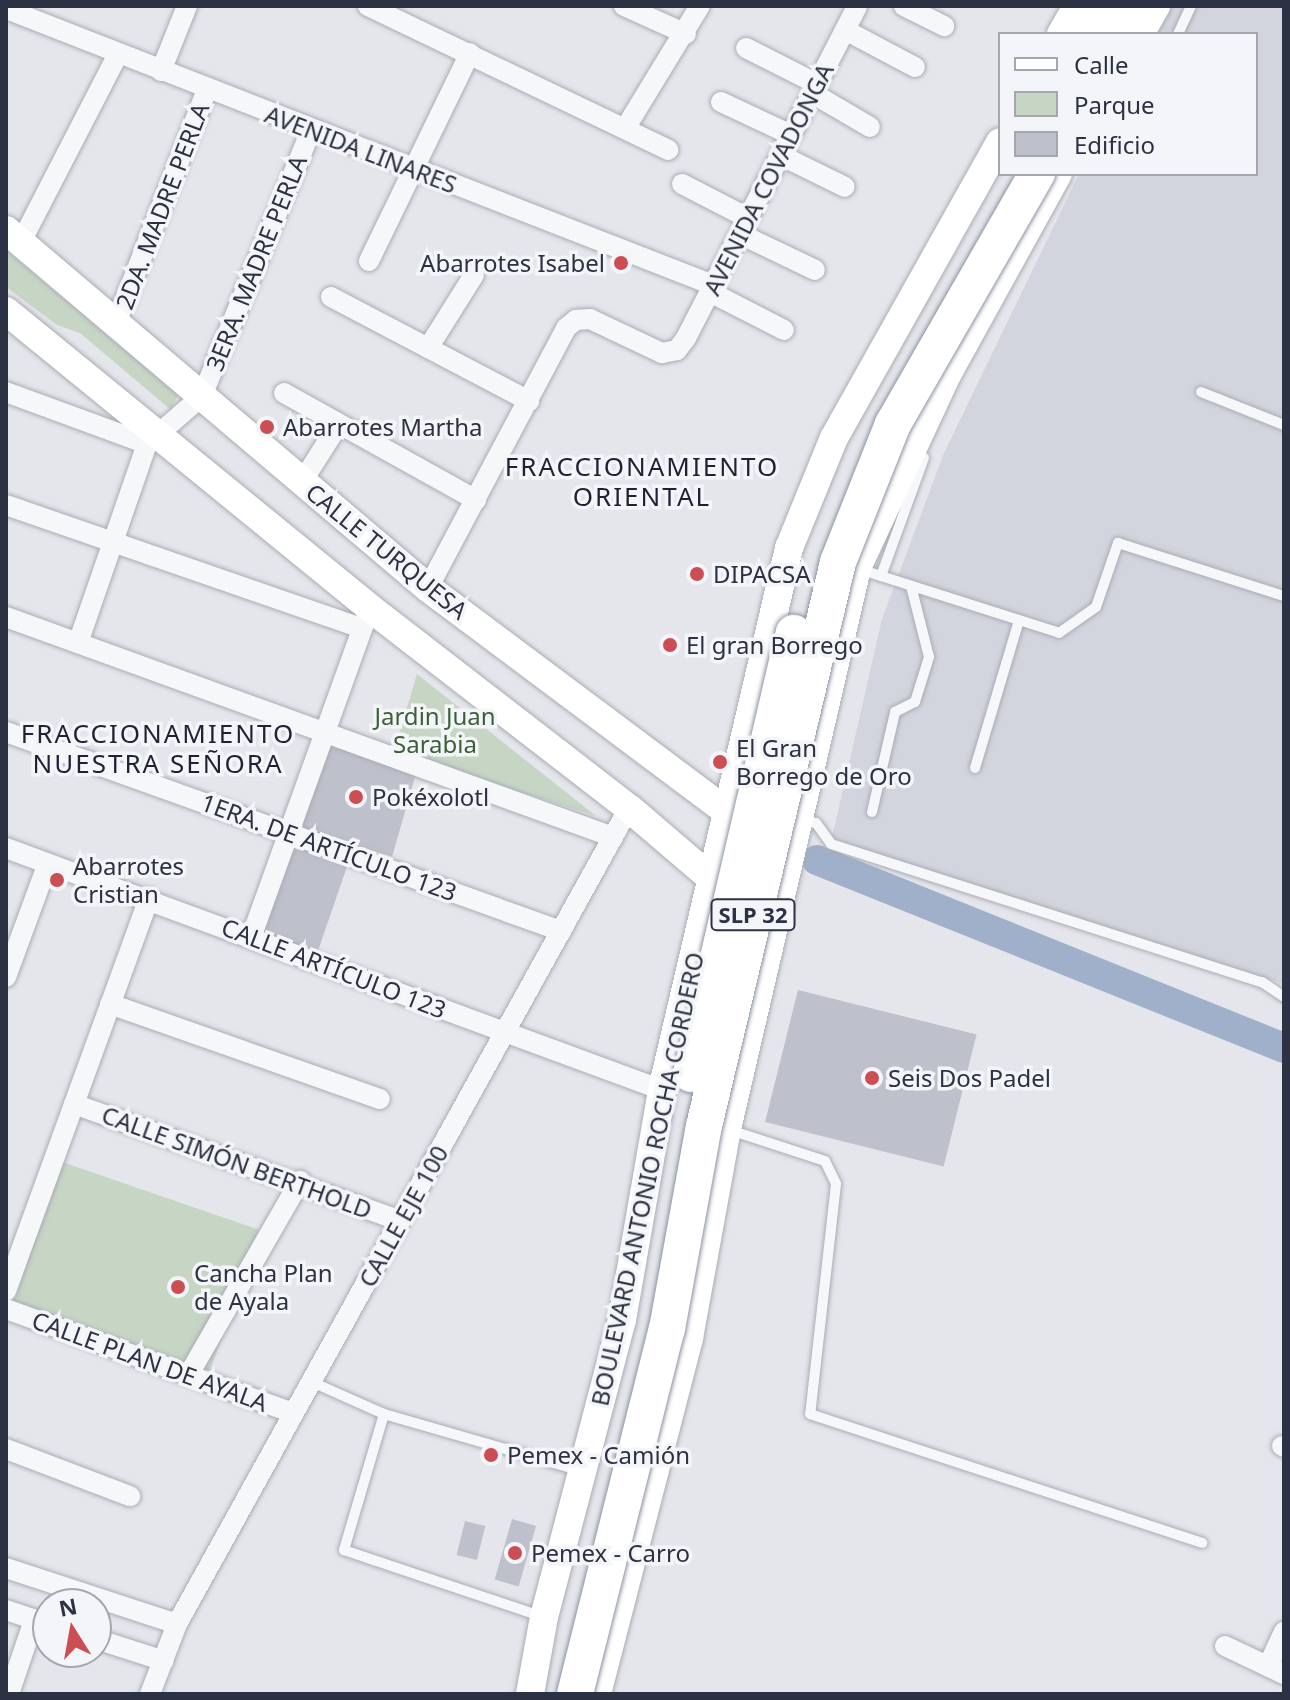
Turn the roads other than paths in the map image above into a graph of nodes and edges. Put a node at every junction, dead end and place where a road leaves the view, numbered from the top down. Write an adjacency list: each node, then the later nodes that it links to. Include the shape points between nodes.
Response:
1 (187, 6): 24 (street)
2 (368, 6): 21 (street)
3 (624, 6): 19 (street)
4 (700, 6): 19 (street)
5 (904, 6): 13 (street)
6 (1077, 6): 14 (main road)
7 (1104, 6): 15 (highway)
8 (1134, 6): 16 (highway)
9 (1156, 6): 17 (main road)
10 (1191, 6): 18 (lane)
11 (9, 11): 22 (street, AVENIDA LINARES)
12 (850, 13): 23 (street); 25 (street, AVENIDA COVADONGA)
13 (944, 26)
14 (1062, 32)
15 (1089, 32)
16 (1119, 32)
17 (1141, 32)
18 (1179, 32)
19 (686, 34): 28 (street)
20 (746, 48): 25 (street)
21 (470, 53): 28 (street); 35 (street)
22 (118, 54): 24 (street, AVENIDA LINARES); 42 (street)
23 (915, 67)
24 (161, 71): 26 (street, AVENIDA LINARES)
25 (814, 88): 29 (street); 31 (street, AVENIDA COVADONGA)
26 (207, 89): 30 (street, AVENIDA LINARES); 49 (street, 2DA. MADRE PERLA)
27 (721, 102): 31 (street)
28 (626, 127): 33 (street)
29 (870, 127)
30 (311, 130): 35 (street, AVENIDA LINARES); 55 (street, 3ERA. MADRE PERLA)
31 (791, 135): 34 (street, AVENIDA COVADONGA)
32 (998, 146): 75 (main road, BOULEVARD ANTONIO ROCHA CORDERO / SLP 32, via 817,475 779,584)
33 (668, 150)
34 (780, 155): 40 (street); 41 (street, AVENIDA COVADONGA)
35 (411, 170): 43 (street); 46 (street, AVENIDA LINARES)
36 (1007, 176): 127 (highway, BOULEVARD ANTONIO ROCHA CORDERO / SLP 32, bridge, via 872,413 804,593 680,1121 644,1326)
37 (1036, 176): 128 (highway, BOULEVARD ANTONIO ROCHA CORDERO / SLP 32, bridge, via 893,424 838,562 704,1126 667,1329)
38 (1057, 176): 65 (main road, SLP 32, via 948,373)
39 (682, 184): 41 (street)
40 (845, 187)
41 (744, 226): 44 (street); 46 (street, AVENIDA COVADONGA)
42 (13, 236): 49 (main road, CALLE TURQUESA)
43 (369, 261)
44 (815, 270)
45 (474, 275): 51 (street)
46 (712, 288): 50 (street, AVENIDA LINARES); 56 (street, AVENIDA COVADONGA, via 677,350 662,353 590,319 576,320 566,328)
47 (331, 297): 51 (street)
48 (6, 311): 59 (main road)
49 (116, 323): 55 (main road, CALLE TURQUESA)
50 (784, 330)
51 (428, 348): 56 (street)
52 (6, 392): 59 (street)
53 (1201, 392): 58 (lane)
54 (284, 393): 57 (street)
55 (202, 396): 59 (street); 61 (main road, CALLE TURQUESA)
56 (529, 401): 62 (street)
57 (338, 425): 61 (street); 62 (street)
58 (1284, 425)
59 (151, 438): 64 (street); 70 (main road)
60 (924, 458): 65 (lane)
61 (302, 482): 67 (main road, CALLE TURQUESA)
62 (476, 500): 67 (street)
63 (6, 505): 64 (street)
64 (113, 544): 70 (street); 72 (street)
65 (867, 572): 66 (lane); 76 (main road, SLP 32); 81 (lane)
66 (911, 586): 71 (lane); 79 (lane, via 929,657 915,702 895,712)
67 (428, 588): 80 (main road, CALLE TURQUESA)
68 (1284, 596): 71 (lane, via 1118,543 1096,607 1059,633)
69 (6, 617): 72 (street)
70 (366, 618): 73 (street); 78 (main road)
71 (1019, 620): 77 (lane)
72 (78, 643): 73 (street)
73 (325, 731): 82 (street); 83 (street)
74 (6, 732): 82 (street, 1ERA. DE ARTÍCULO 123)
75 (745, 742): 76 (main road, via 752,769 772,780 794,778); 80 (main road, BOULEVARD ANTONIO ROCHA CORDERO / SLP 32)
76 (812, 757): 81 (main road, SLP 32)
77 (975, 768)
78 (629, 808): 83 (street, CALLE EJE 100); 86 (main road)
79 (872, 812)
80 (729, 813): 81 (main road, CALLE TURQUESA); 86 (main road, BOULEVARD ANTONIO ROCHA CORDERO / SLP 32)
81 (799, 823): 87 (main road, SLP 32); 94 (lane, via 816,823 831,844 1262,982)
82 (289, 833): 89 (street, 1ERA. DE ARTÍCULO 123); 90 (street)
83 (613, 837): 89 (street, CALLE EJE 100)
84 (6, 848): 85 (street, CALLE ARTÍCULO 123)
85 (48, 863): 88 (street, CALLE ARTÍCULO 123); 93 (street)
86 (713, 880): 87 (main road); 91 (main road, BOULEVARD ANTONIO ROCHA CORDERO / SLP 32)
87 (780, 897): 92 (main road, SLP 32)
88 (149, 898): 90 (street, CALLE ARTÍCULO 123); 95 (street)
89 (561, 931): 96 (street, CALLE EJE 100)
90 (252, 935): 96 (street, CALLE ARTÍCULO 123)
91 (692, 959): 92 (main road, via 704,940 734,932 759,951); 97 (main road, BOULEVARD ANTONIO ROCHA CORDERO / SLP 32)
92 (762, 974): 100 (main road, SLP 32)
93 (6, 977)
94 (1284, 997)
95 (110, 1004): 98 (street); 99 (street)
96 (505, 1034): 97 (street, CALLE ARTÍCULO 123); 102 (street, CALLE EJE 100)
97 (662, 1090): 110 (main road, BOULEVARD ANTONIO ROCHA CORDERO / SLP 32, via 622,1320)
98 (380, 1099)
99 (74, 1104): 101 (street, CALLE SIMÓN BERTHOLD); 103 (street)
100 (727, 1129): 112 (lane, via 825,1161 836,1184 810,1414); 129 (main road, SLP 32, via 689,1338)
101 (300, 1181): 102 (street, CALLE SIMÓN BERTHOLD); 105 (street)
102 (400, 1221): 106 (street, CALLE EJE 100)
103 (6, 1291)
104 (6, 1309): 105 (street, CALLE PLAN DE AYALA)
105 (189, 1374): 107 (street, CALLE PLAN DE AYALA)
106 (312, 1382): 107 (street, CALLE EJE 100); 108 (lane)
107 (294, 1413): 117 (street, CALLE EJE 100)
108 (384, 1414): 110 (lane); 115 (lane, via 344,1550)
109 (6, 1449): 111 (street)
110 (582, 1471): 115 (main road, BOULEVARD ANTONIO ROCHA CORDERO / SLP 32)
111 (130, 1496)
112 (1202, 1543)
113 (6, 1568): 117 (street)
114 (6, 1610): 116 (street)
115 (544, 1617): 126 (main road, BOULEVARD ANTONIO ROCHA CORDERO / SLP 32)
116 (32, 1619)
117 (177, 1624): 122 (street, CALLE EJE 100)
118 (1284, 1631): 123 (street)
119 (32, 1642): 124 (street)
120 (112, 1644): 122 (street)
121 (1225, 1646): 123 (street)
122 (164, 1661): 125 (street, CALLE EJE 100)
123 (1276, 1670)
124 (9, 1694)
125 (150, 1694)
126 (530, 1694)
127 (554, 1694)
128 (575, 1694)
129 (597, 1694)

